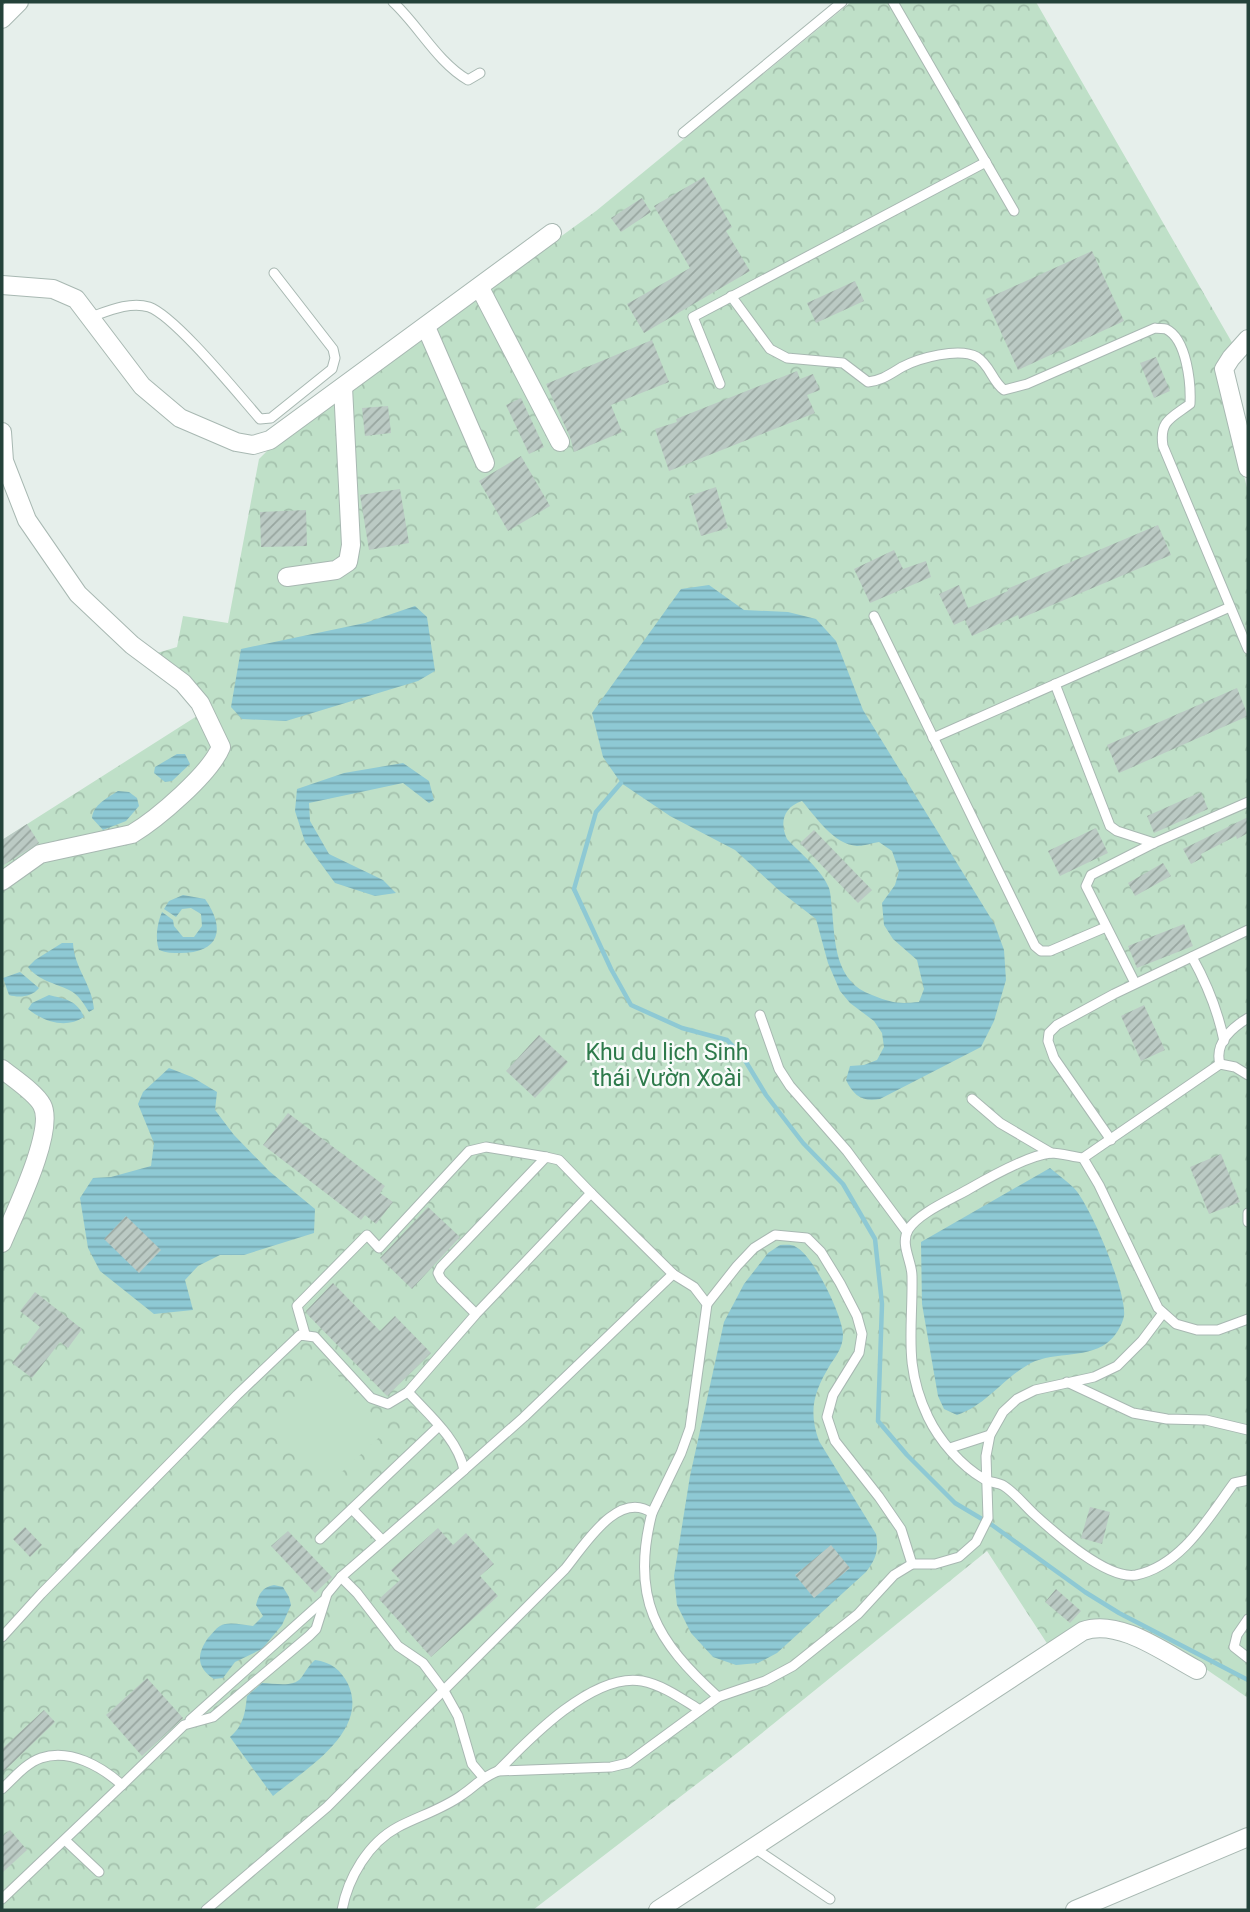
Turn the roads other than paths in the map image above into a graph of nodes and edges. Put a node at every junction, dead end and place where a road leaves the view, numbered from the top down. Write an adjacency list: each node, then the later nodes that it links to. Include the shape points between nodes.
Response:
1 (19, 2): 5 (street)
2 (393, 2): 6 (lane, via 452,70 468,80)
3 (842, 2): 7 (lane)
4 (893, 2): 8 (lane)
5 (2, 19)
6 (480, 73)
7 (683, 133)
8 (986, 162): 9 (lane); 14 (lane)
9 (1014, 211)
10 (552, 233): 13 (street)
11 (274, 273): 15 (lane, via 333,349 335,358 332,369 271,418 260,419 171,320 148,307 123,306)
12 (2, 285): 15 (street, via 64,292)
13 (480, 288): 16 (street); 21 (street)
14 (731, 296): 18 (lane, via 693,317); 25 (lane, via 770,349 787,358 844,363 868,382 951,353 976,357 1004,390 1155,328 1166,329 1180,342 1191,387 1190,404 1164,424 1163,446)
15 (91, 317): 19 (street, via 142,386 180,418 236,442 253,445 270,440)
16 (426, 327): 19 (street); 22 (street)
17 (1248, 339): 23 (street, via 1224,369)
18 (720, 384)
19 (343, 387): 24 (street, via 351,532 348,562 336,570)
20 (2, 432): 32 (street, via 4,461 27,520 78,594 132,645 183,683 200,703 221,747 187,789 132,834 40,854)
21 (560, 442)
22 (485, 463)
23 (1248, 468)
24 (287, 577)
25 (1230, 607): 27 (lane); 28 (lane)
26 (874, 616): 29 (lane)
27 (1248, 649)
28 (1055, 684): 29 (lane); 31 (lane, via 1110,826)
29 (933, 738): 33 (lane, via 1035,946 1050,951)
30 (1248, 802): 31 (lane)
31 (1154, 843): 33 (lane, via 1091,875 1086,886)
32 (2, 881)
33 (1106, 927): 36 (lane)
34 (1248, 930): 35 (lane)
35 (1192, 957): 36 (lane); 39 (lane, via 1219,1016)
36 (1135, 983): 44 (lane, via 1049,1033 1054,1058)
37 (760, 1015): 51 (lane, via 779,1069 790,1086 847,1151)
38 (1248, 1018): 39 (lane, via 1230,1028)
39 (1224, 1041): 40 (lane)
40 (1220, 1063): 42 (lane); 44 (lane)
41 (2, 1069): 52 (street, via 40,1101 46,1118 43,1139)
42 (1248, 1075)
43 (972, 1099): 45 (lane, via 1000,1123)
44 (1111, 1140): 47 (lane)
45 (1051, 1153): 47 (lane); 51 (lane, via 985,1180 916,1220)
46 (546, 1157): 48 (lane, via 559,1160); 56 (lane, via 438,1273); 58 (lane, via 486,1147 469,1151 379,1248 367,1236 297,1306)
47 (1083, 1158): 55 (lane)
48 (591, 1193): 53 (lane); 56 (lane)
49 (1248, 1213): 50 (lane)
50 (1248, 1222)
51 (907, 1232): 64 (lane, via 912,1273 910,1357 929,1418)
52 (2, 1243)
53 (673, 1274): 54 (lane, via 694,1287); 65 (lane)
54 (707, 1304): 69 (lane, via 690,1428); 72 (lane, via 754,1248 775,1235 807,1238 821,1252 862,1334 859,1353 833,1395 827,1417 835,1441 901,1529)
55 (1163, 1313): 57 (lane, via 1175,1324 1197,1330 1218,1330); 59 (lane, via 1117,1366)
56 (477, 1314): 60 (lane)
57 (1248, 1319)
58 (305, 1334): 60 (lane, via 315,1337 378,1402 388,1404); 76 (lane, via 293,1340 237,1395)
59 (1067, 1382): 62 (lane, via 1133,1413 1206,1420); 63 (lane, via 1017,1399)
60 (408, 1392): 61 (lane)
61 (439, 1426): 65 (lane); 68 (lane)
62 (1248, 1430)
63 (990, 1435): 64 (lane); 66 (lane)
64 (950, 1448): 66 (lane)
65 (464, 1470): 71 (lane)
66 (985, 1480): 67 (lane, via 1002,1485 1103,1569 1123,1576 1153,1569 1173,1556 1194,1537 1234,1483); 72 (lane, via 988,1518 976,1542 959,1557 936,1564)
67 (1248, 1480)
68 (352, 1509): 70 (lane); 71 (lane)
69 (652, 1513): 79 (lane, via 644,1507 619,1510); 80 (lane, via 646,1535 644,1585 650,1608 662,1636 687,1669)
70 (320, 1539)
71 (382, 1540): 73 (lane)
72 (912, 1564): 80 (lane, via 793,1666)
73 (341, 1577): 74 (lane); 79 (lane, via 398,1646 423,1663)
74 (324, 1600): 82 (lane); 82 (lane, via 316,1629 309,1636 213,1717)
75 (1248, 1619): 77 (lane, via 1234,1647)
76 (2, 1637)
77 (1248, 1658)
78 (1197, 1670): 89 (street, via 1115,1628 1083,1631)
79 (444, 1691): 84 (lane, via 458,1716 472,1764); 93 (lane, via 327,1807)
80 (718, 1698): 81 (lane)
81 (700, 1710): 83 (lane, via 628,1763); 83 (lane, via 657,1685 638,1680 595,1690 538,1729)
82 (184, 1725): 85 (lane)
83 (498, 1771): 84 (lane)
84 (483, 1777): 94 (lane, via 462,1795 378,1842 360,1864)
85 (122, 1785): 86 (lane, via 100,1768 77,1758 56,1756 31,1764); 88 (lane)
86 (2, 1789)
87 (1248, 1837): 96 (street)
88 (65, 1840): 90 (lane); 91 (lane)
89 (753, 1847): 92 (lane); 95 (street)
90 (99, 1872)
91 (2, 1899)
92 (830, 1899)
93 (206, 1910)
94 (342, 1910)
95 (658, 1910)
96 (1075, 1910)

